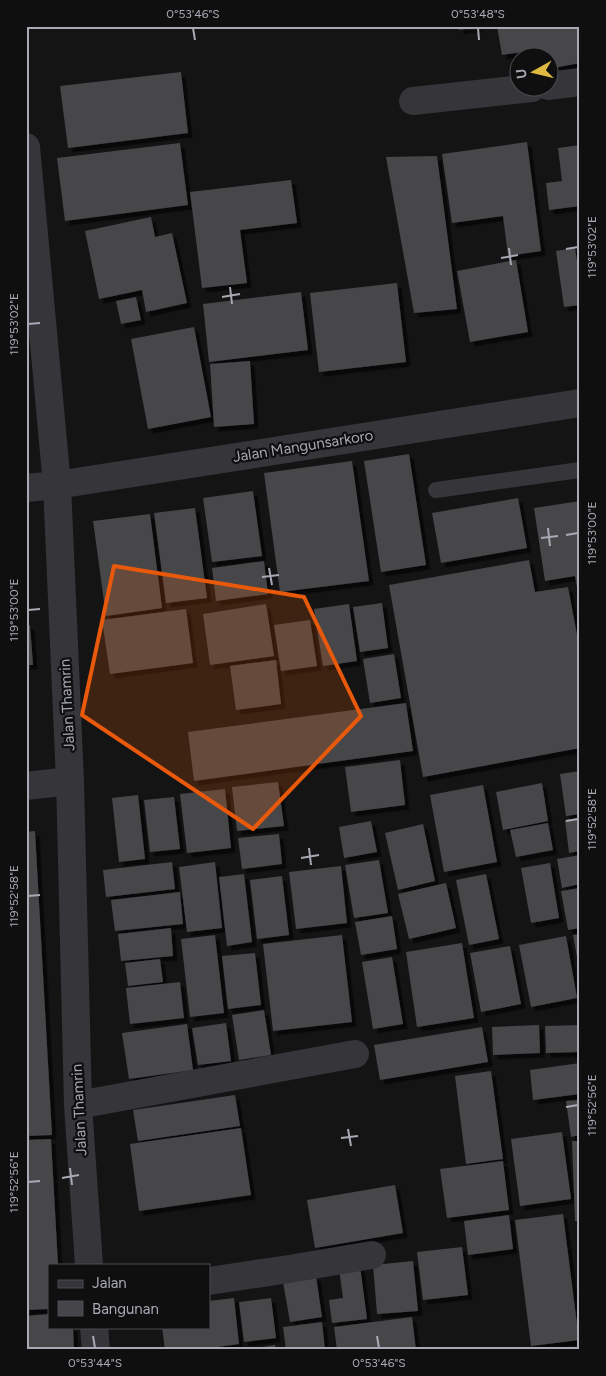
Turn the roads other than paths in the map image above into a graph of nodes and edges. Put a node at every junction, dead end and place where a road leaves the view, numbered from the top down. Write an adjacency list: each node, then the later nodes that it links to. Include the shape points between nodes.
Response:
1 (580, 82): 2 (street)
2 (558, 85)
3 (508, 91): 4 (street)
4 (413, 101)
5 (26, 147): 8 (street, Jalan Thamrin)
6 (580, 403): 8 (street, Jalan Mangunsarkoro)
7 (580, 470): 10 (lane)
8 (57, 485): 9 (street, Jalan Mangunsarkoro); 11 (street, Jalan Thamrin)
9 (26, 488)
10 (436, 490)
11 (70, 781): 12 (street); 14 (street, Jalan Thamrin)
12 (26, 786)
13 (356, 1054): 14 (street)
14 (78, 1105): 16 (street, Jalan Thamrin)
15 (372, 1255): 17 (street)
16 (89, 1264)
17 (210, 1281)
18 (94, 1328): 19 (street)
19 (96, 1350)

